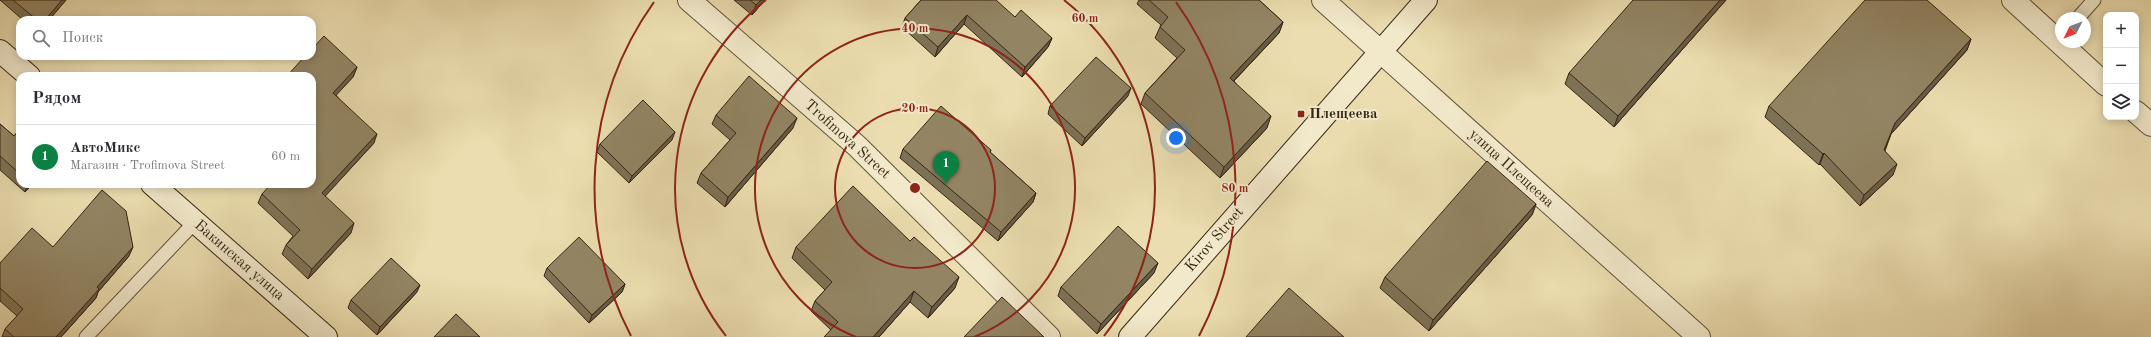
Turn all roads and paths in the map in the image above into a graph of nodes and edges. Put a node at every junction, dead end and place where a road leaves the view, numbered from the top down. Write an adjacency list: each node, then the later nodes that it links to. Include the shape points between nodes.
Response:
1 (689, 0): 19 (street, Trofimova Street, via 856,146)
2 (1323, 0): 10 (street, улица Плещеева)
3 (1426, 0): 10 (street, Kirov Street)
4 (2013, 0): 7 (street)
5 (2094, 0): 6 (lane)
6 (2083, 12)
7 (2055, 35)
8 (2069, 48): 12 (street)
9 (0, 51): 11 (street)
10 (1380, 51): 20 (street, Kirov Street); 21 (street, улица Плещеева)
11 (24, 72)
12 (2105, 84)
13 (2139, 115): 14 (street)
14 (2151, 125)
15 (156, 188): 16 (street, Бакинская улица)
16 (194, 222): 17 (lane); 18 (street, Бакинская улица)
17 (86, 337)
18 (326, 337)
19 (1049, 337)
20 (1130, 337)
21 (1699, 337)

